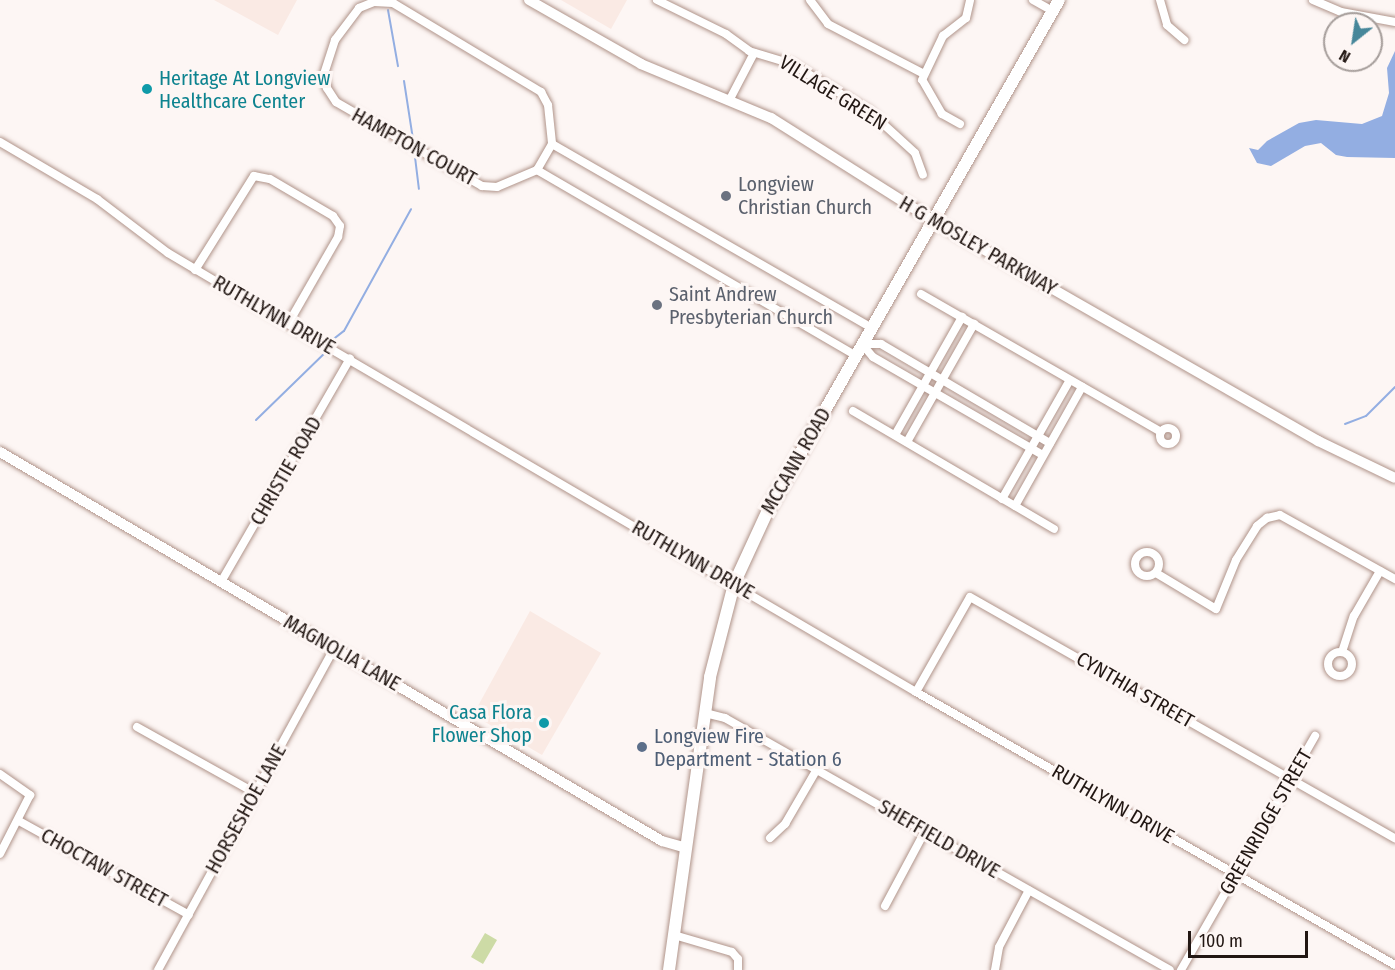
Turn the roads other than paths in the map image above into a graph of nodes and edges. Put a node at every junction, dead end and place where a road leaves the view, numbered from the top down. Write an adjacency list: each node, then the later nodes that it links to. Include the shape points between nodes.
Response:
1 (529, 0): 13 (main road, H G MOSLEY PARKWAY, via 641,64)
2 (657, 0): 11 (street, VILLAGE GREEN, via 726,33)
3 (810, 0): 12 (street, via 828,24)
4 (970, 0): 12 (street, via 966,18 943,36)
5 (1033, 0): 8 (street)
6 (1160, 0): 10 (street, via 1167,25)
7 (1313, 0): 9 (street, via 1341,12)
8 (1056, 6): 19 (main road, MCCANN ROAD)
9 (1395, 22)
10 (1184, 40)
11 (754, 53): 13 (street, VILLAGE GREEN); 18 (street, VILLAGE GREEN, via 792,64 819,84 869,111 915,153)
12 (924, 74): 14 (street, via 924,89 942,114)
13 (730, 99): 19 (main road, H G MOSLEY PARKWAY, via 778,122)
14 (960, 124)
15 (0, 142): 20 (street, RUTHLYNN DRIVE, via 102,202)
16 (552, 144): 17 (street); 17 (street, HAMPTON COURT, via 548,105 538,89 393,3 374,2 359,8 335,40 326,59 325,81 331,95 349,111 482,186 500,186); 25 (street)
17 (537, 170): 27 (street)
18 (923, 175)
19 (933, 220): 25 (main road, MCCANN ROAD); 46 (main road, H G MOSLEY PARKWAY, via 1318,441)
20 (195, 270): 23 (street, RUTHLYNN DRIVE); 23 (street, via 251,177 264,176 337,219 340,234)
21 (921, 294): 22 (street)
22 (962, 317): 24 (street); 31 (street)
23 (288, 324): 28 (street, RUTHLYNN DRIVE)
24 (974, 324): 32 (street); 33 (street)
25 (872, 328): 26 (main road, MCCANN ROAD)
26 (862, 344): 27 (main road, MCCANN ROAD); 29 (street, via 881,344); 30 (street, via 873,357)
27 (856, 356): 54 (main road, MCCANN ROAD, via 762,520)
28 (350, 359): 53 (street, CHRISTIE ROAD); 54 (street, RUTHLYNN DRIVE)
29 (904, 359): 30 (street); 31 (street)
30 (897, 372): 34 (street)
31 (930, 374): 33 (street); 34 (street)
32 (1070, 380): 35 (street); 40 (street)
33 (942, 381): 36 (street); 40 (street)
34 (923, 386): 36 (street); 39 (street)
35 (1083, 387): 38 (street); 42 (street)
36 (935, 393): 41 (street); 43 (street)
37 (853, 411): 39 (street)
38 (1161, 432)
39 (895, 435): 41 (street)
40 (1037, 436): 42 (street); 43 (street)
41 (907, 442): 47 (street)
42 (1050, 443): 45 (street)
43 (1030, 448): 45 (street); 47 (street)
44 (0, 452): 53 (main road, MAGNOLIA LANE)
45 (1043, 455): 48 (street)
46 (1395, 478)
47 (1002, 499): 48 (street)
48 (1015, 506): 49 (street)
49 (1054, 529)
50 (1380, 571): 51 (street, via 1289,518 1275,515 1260,523 1239,554 1216,609); 52 (street); 56 (street, via 1354,616)
51 (1156, 573)
52 (1395, 579)
53 (221, 582): 55 (main road, MAGNOLIA LANE)
54 (734, 584): 57 (street, RUTHLYNN DRIVE); 58 (main road, MCCANN ROAD, via 715,650)
55 (334, 648): 64 (street, HORSESHOE LANE); 69 (main road, MAGNOLIA LANE, via 662,841)
56 (1342, 652)
57 (916, 692): 63 (street, CYNTHIA STREET, via 970,597); 71 (street, RUTHLYNN DRIVE)
58 (705, 713): 61 (street, SHEFFIELD DRIVE, via 725,718); 69 (main road, MCCANN ROAD)
59 (137, 727): 64 (street)
60 (1315, 736): 63 (street, GREENRIDGE STREET)
61 (817, 770): 66 (street, SHEFFIELD DRIVE); 68 (street, via 785,824)
62 (0, 774): 65 (street, via 30,795)
63 (1291, 778): 67 (street, CYNTHIA STREET); 71 (street, GREENRIDGE STREET)
64 (255, 793): 74 (street, HORSESHOE LANE)
65 (19, 821): 70 (street); 74 (street, CHOCTAW STREET)
66 (925, 831): 72 (street, SHEFFIELD DRIVE); 73 (street)
67 (1395, 837)
68 (770, 838)
69 (686, 848): 75 (main road, MCCANN ROAD)
70 (0, 854)
71 (1235, 874): 76 (street, RUTHLYNN DRIVE); 82 (street, GREENRIDGE STREET)
72 (1029, 890): 80 (street, via 999,947); 81 (street, SHEFFIELD DRIVE)
73 (885, 906)
74 (189, 915): 77 (street, HORSESHOE LANE)
75 (674, 935): 78 (main road, MCCANN ROAD); 79 (street, via 732,952 738,959)
76 (1395, 965)
77 (158, 970)
78 (669, 970)
79 (738, 970)
80 (995, 970)
81 (1170, 970)
82 (1181, 970)

